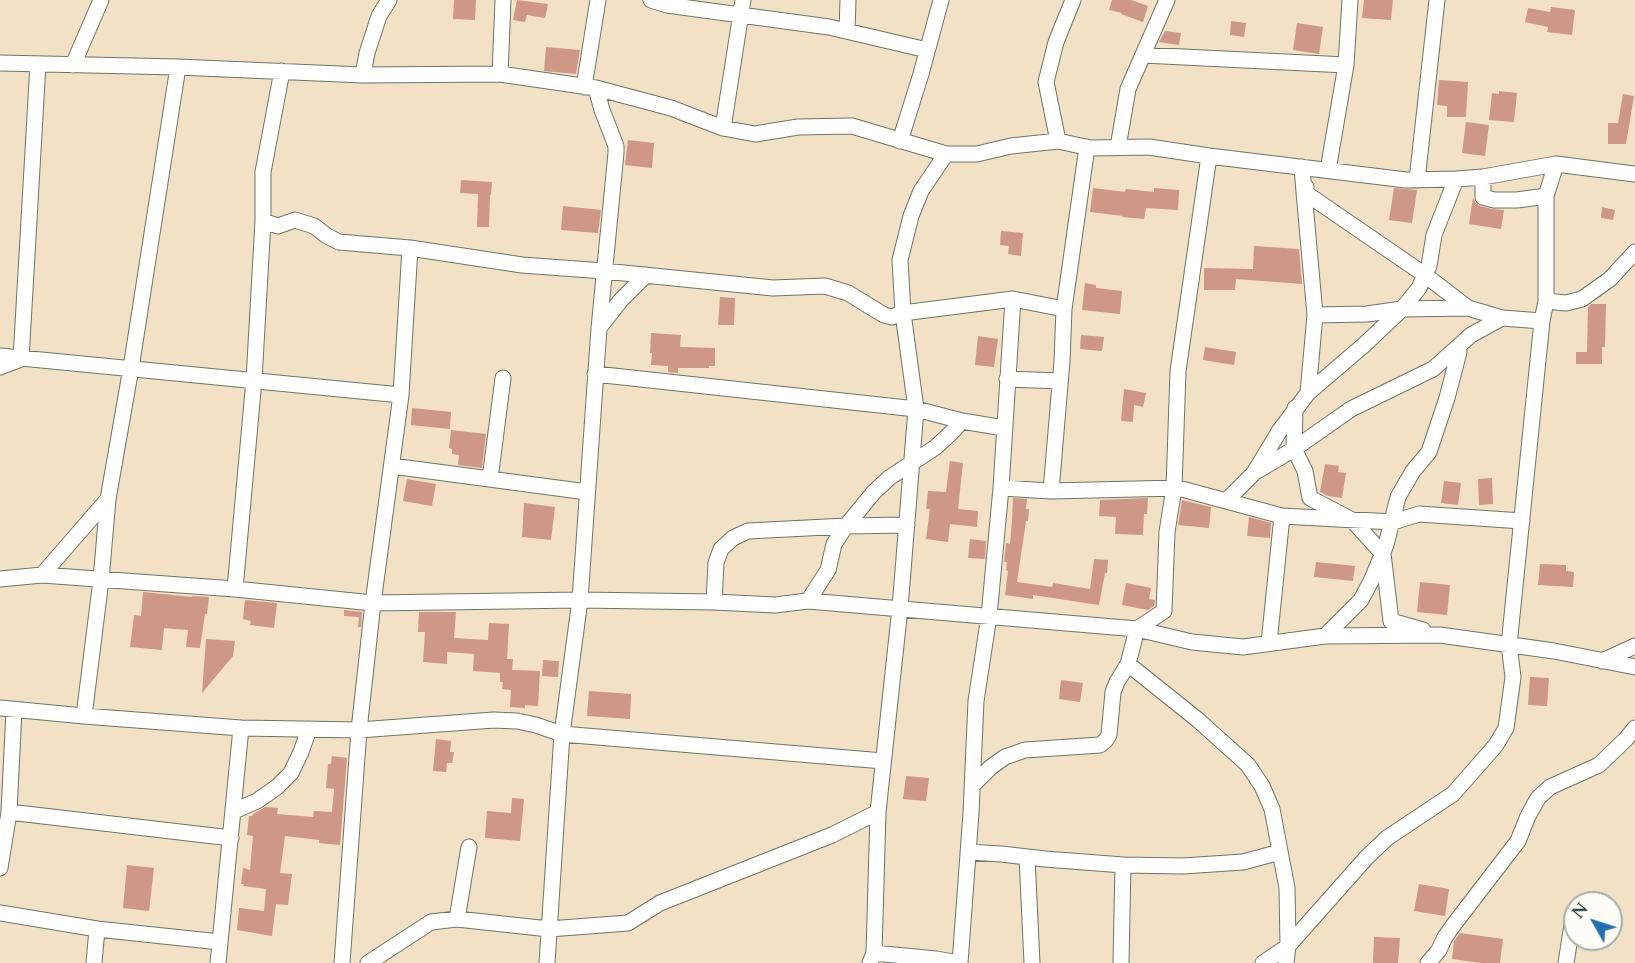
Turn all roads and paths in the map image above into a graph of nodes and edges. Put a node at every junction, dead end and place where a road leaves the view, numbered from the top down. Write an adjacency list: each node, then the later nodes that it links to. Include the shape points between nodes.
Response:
1 (101, 0): 18 (street)
2 (389, 0): 23 (street, via 379,15)
3 (503, 0): 22 (street)
4 (598, 0): 24 (street)
5 (651, 0): 12 (street, via 667,5)
6 (848, 0): 13 (street)
7 (941, 0): 14 (street)
8 (1073, 0): 27 (street, via 1056,42 1046,82)
9 (1167, 0): 15 (street)
10 (1350, 0): 19 (street)
11 (1437, 0): 37 (street)
12 (742, 7): 13 (street); 25 (street)
13 (847, 31): 14 (street)
14 (927, 50): 26 (street)
15 (1143, 54): 19 (street); 29 (street, via 1128,89)
16 (0, 63): 17 (street)
17 (38, 64): 18 (street); 58 (street)
18 (74, 65): 20 (street)
19 (1346, 65): 33 (street)
20 (178, 67): 21 (street); 60 (street)
21 (282, 71): 23 (street); 40 (street, via 263,172)
22 (500, 74): 23 (street); 24 (street)
23 (363, 75)
24 (590, 88): 25 (street, via 671,108); 43 (street, via 616,146)
25 (723, 128): 26 (street, via 755,134 798,127 852,126)
26 (900, 141): 30 (street)
27 (1058, 141): 28 (street); 30 (street, via 977,154)
28 (1088, 147): 29 (street); 49 (street)
29 (1118, 147): 31 (street, via 1149,147)
30 (946, 154): 51 (street, via 921,191 911,216 900,260)
31 (1209, 156): 33 (street); 78 (street, via 1178,371)
32 (1556, 164): 34 (street); 35 (street); 39 (street)
33 (1315, 169): 37 (street); 38 (street)
34 (1635, 174)
35 (1483, 177): 36 (street); 39 (street, via 1483,197 1517,200)
36 (1456, 179): 37 (street); 45 (street, via 1434,235)
37 (1417, 180)
38 (1304, 192): 45 (street); 52 (street)
39 (1546, 196): 47 (street)
40 (263, 221): 41 (street, via 278,226 295,220 314,226 339,242); 64 (street)
41 (410, 248): 43 (street, via 522,265); 67 (street)
42 (1635, 252): 47 (street, via 1610,279 1582,299 1566,303)
43 (604, 271): 44 (street); 55 (street)
44 (646, 275): 51 (street, via 772,288 825,286 848,293 884,315); 55 (street)
45 (1425, 275): 48 (street); 50 (street)
46 (1013, 299): 49 (street); 51 (street); 63 (street)
47 (1546, 301): 54 (street)
48 (1468, 308): 50 (street); 53 (street)
49 (1064, 309): 65 (street)
50 (1402, 309): 52 (street); 66 (street)
51 (903, 313): 69 (street)
52 (1315, 315): 66 (street)
53 (1502, 318): 54 (street); 56 (street)
54 (1542, 321): 85 (street)
55 (599, 328): 61 (street)
56 (1459, 346): 72 (street, via 1433,369 1351,409); 86 (street, via 1429,452 1398,497)
57 (0, 356): 58 (street)
58 (21, 359): 59 (street); 60 (street)
59 (0, 367)
60 (131, 368): 64 (street); 81 (street)
61 (595, 374): 69 (street); 80 (street)
62 (503, 378): 76 (street)
63 (1007, 379): 65 (street); 71 (street)
64 (254, 380): 67 (street); 93 (street)
65 (1060, 381): 79 (street)
66 (1308, 393): 68 (street)
67 (401, 395): 74 (street)
68 (1295, 408): 72 (street); 75 (street)
69 (916, 409): 70 (street); 73 (street)
70 (962, 421): 71 (street); 73 (street, via 936,447)
71 (1004, 428): 77 (street)
72 (1294, 450): 75 (street); 84 (street, via 1305,471 1310,498)
73 (912, 462): 87 (street); 88 (street, via 874,492)
74 (392, 466): 76 (street); 97 (street)
75 (1254, 473): 82 (street)
76 (490, 479): 80 (street)
77 (1001, 488): 79 (street); 99 (street)
78 (1174, 488): 79 (street); 82 (street); 100 (street, via 1167,532 1164,611)
79 (1051, 491)
80 (587, 492): 94 (street)
81 (108, 499): 90 (street); 92 (street)
82 (1226, 501): 83 (street)
83 (1282, 516): 84 (street); 103 (street)
84 (1352, 520): 86 (street); 89 (street)
85 (1522, 521): 86 (street, via 1419,514); 104 (street)
86 (1393, 522): 89 (street)
87 (907, 525): 88 (street); 98 (street)
88 (846, 526): 95 (street, via 834,544 828,570); 96 (street, via 748,531 733,538 721,549 716,563)
89 (1383, 554): 101 (street, via 1391,621); 102 (street, via 1361,600)
90 (42, 575): 91 (street); 92 (street)
91 (0, 579)
92 (101, 579): 93 (street); 110 (street)
93 (235, 589): 97 (street)
94 (580, 600): 96 (street); 97 (street); 115 (street)
95 (808, 601): 96 (street, via 775,605); 98 (street)
96 (714, 602)
97 (373, 603): 114 (street)
98 (900, 608): 99 (street); 116 (street)
99 (989, 616): 100 (street); 117 (street, via 976,701)
100 (1137, 629): 103 (street, via 1192,642 1243,647); 107 (street)
101 (1440, 635): 102 (street); 104 (street)
102 (1325, 636): 103 (street)
103 (1269, 643)
104 (1509, 645): 106 (street); 133 (street, via 1513,677 1510,702 1506,728 1496,745 1453,794 1387,838 1367,857)
105 (1635, 646): 106 (street)
106 (1602, 661): 108 (street)
107 (1128, 664): 117 (street, via 1113,692 1106,740 1100,744 1025,750 991,767); 124 (street, via 1248,765 1272,809)
108 (1635, 667)
109 (7, 709): 110 (street); 119 (street)
110 (84, 716): 111 (street)
111 (241, 728): 113 (street); 118 (street)
112 (1635, 728): 145 (street, via 1599,765 1550,787 1538,798 1518,841)
113 (309, 729): 114 (street); 118 (street, via 291,773 256,801)
114 (359, 730): 115 (street, via 494,720 517,721); 137 (street)
115 (562, 734): 116 (street); 131 (street)
116 (883, 761): 120 (street)
117 (972, 786): 123 (street)
118 (234, 811): 121 (street)
119 (9, 812): 121 (street); 127 (street)
120 (878, 812): 131 (street, via 832,835 660,903 628,923); 134 (street)
121 (231, 838): 132 (street)
122 (469, 847): 129 (street)
123 (968, 852): 125 (street); 140 (street)
124 (1280, 852): 126 (street, via 1243,862); 133 (street, via 1287,888)
125 (1027, 857): 126 (street); 141 (street)
126 (1123, 865): 142 (street)
127 (0, 868)
128 (0, 913): 130 (street)
129 (457, 920): 131 (street); 138 (street, via 431,922)
130 (97, 929): 132 (street); 135 (street)
131 (549, 929): 139 (street)
132 (220, 942): 136 (street)
133 (1288, 946): 143 (street); 144 (street)
134 (872, 958): 140 (street)
135 (94, 963)
136 (218, 963)
137 (342, 963)
138 (369, 963)
139 (547, 963)
140 (960, 963)
141 (1032, 963)
142 (1121, 963)
143 (1263, 963)
144 (1286, 963)
145 (1428, 963)

